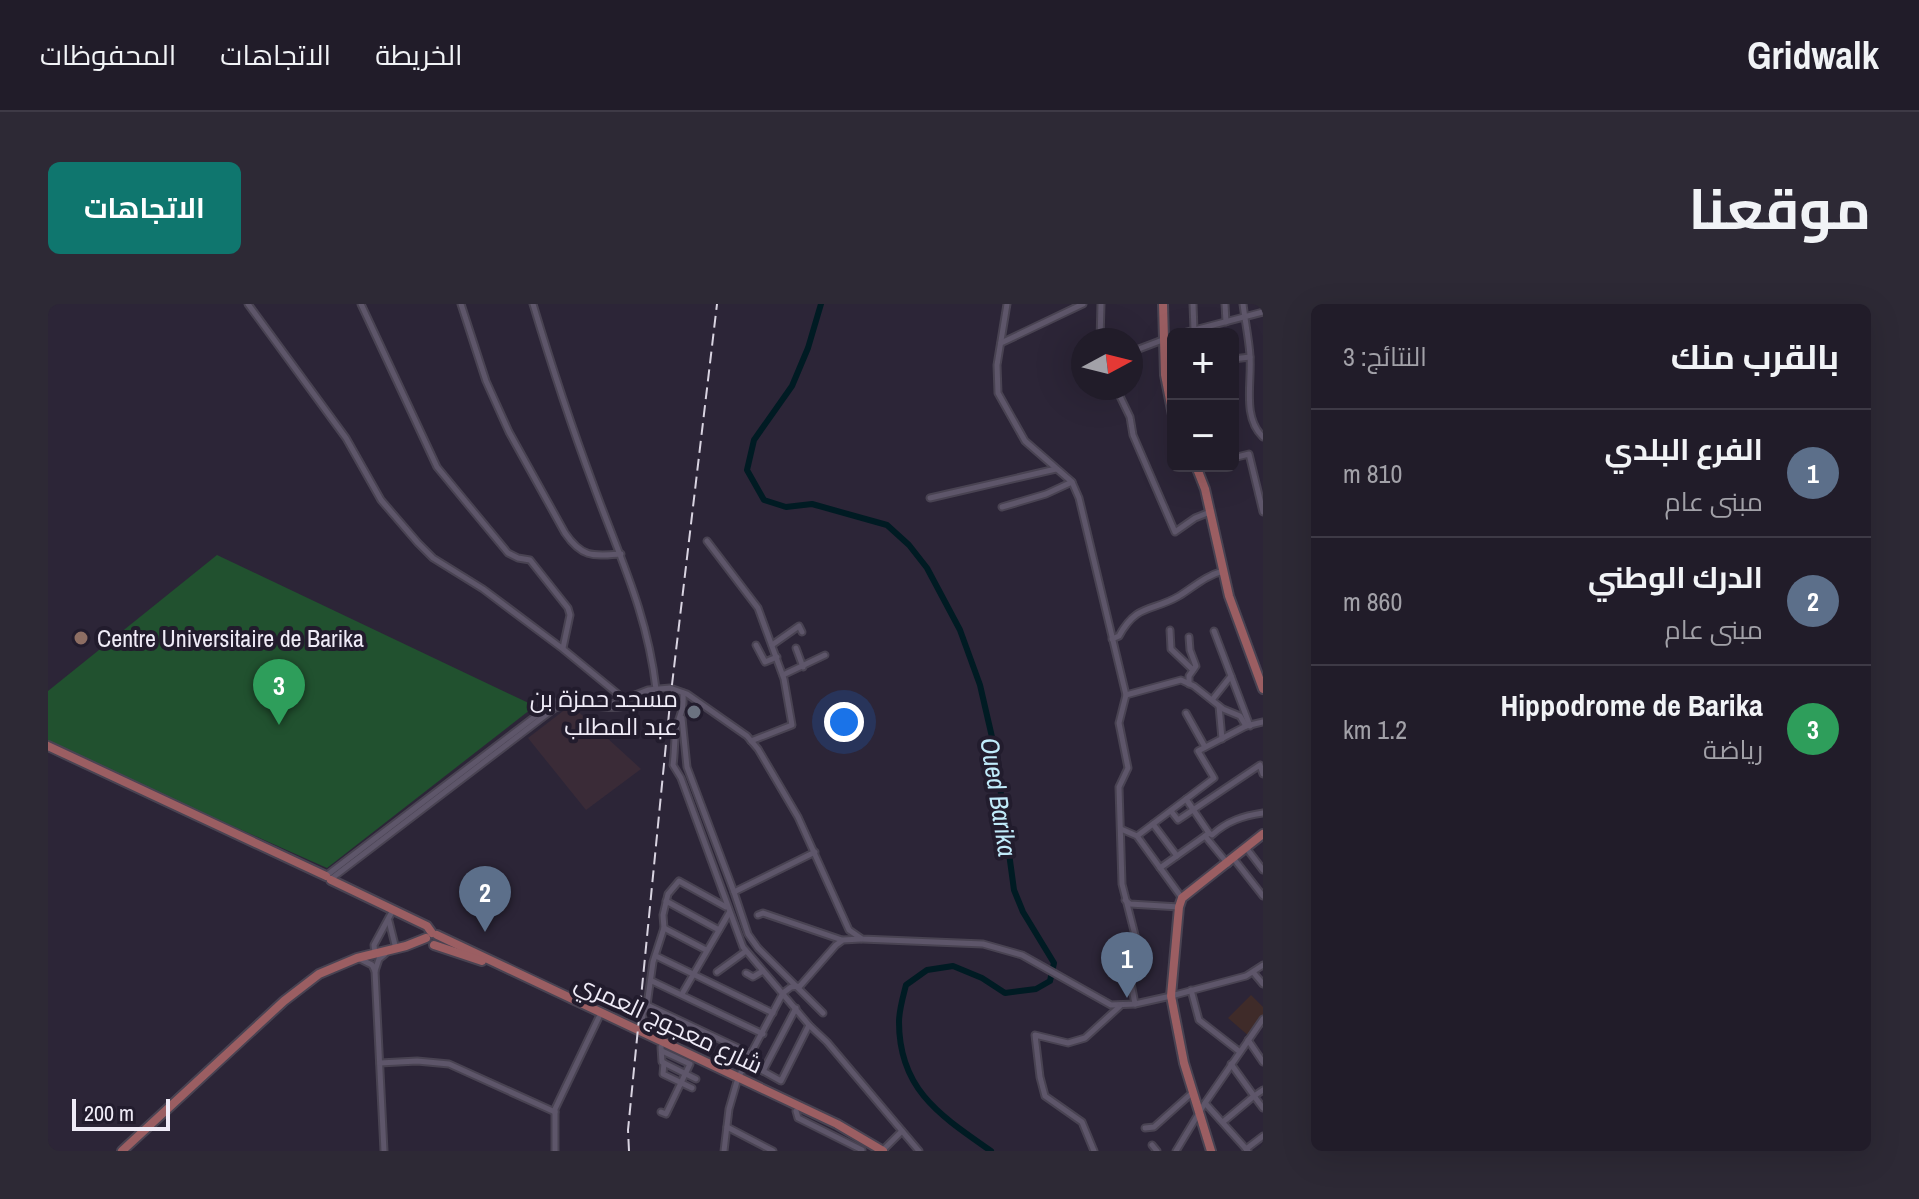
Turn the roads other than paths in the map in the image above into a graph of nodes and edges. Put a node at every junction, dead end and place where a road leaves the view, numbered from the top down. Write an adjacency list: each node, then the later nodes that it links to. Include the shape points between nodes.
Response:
1 (248, 304): 45 (street, via 346,438 381,500 418,543)
2 (361, 304): 45 (street, via 437,467 508,553 530,560 566,604 570,615)
3 (461, 304): 35 (street, via 486,381 518,452 565,533 585,554)
4 (533, 304): 35 (street)
5 (1007, 304): 20 (street)
6 (1083, 304): 20 (street)
7 (1101, 304): 15 (street)
8 (1163, 304): 18 (main road)
9 (1193, 304): 16 (street)
10 (1225, 304): 14 (street)
11 (1243, 304): 13 (street)
12 (1263, 312): 13 (street)
13 (1244, 317): 14 (street); 22 (street)
14 (1226, 322): 17 (street)
15 (1100, 328)
16 (1194, 328)
17 (1202, 328)
18 (1167, 330)
19 (1167, 337): 21 (street)
20 (1000, 343): 27 (street, via 998,393 1025,441)
21 (1143, 347)
22 (1250, 357): 23 (street); 25 (street, via 1250,409)
23 (1239, 358)
24 (1122, 400): 32 (street, via 1175,532)
25 (1263, 437)
26 (1239, 456): 33 (street, via 1249,454)
27 (1056, 469): 29 (street); 30 (street)
28 (1198, 472): 32 (main road)
29 (1072, 482): 31 (street); 41 (street, via 1085,516)
30 (930, 498)
31 (1002, 507)
32 (1210, 512): 36 (main road)
33 (1263, 512)
34 (707, 541): 43 (street, via 758,608)
35 (621, 554): 53 (street, via 649,635)
36 (1223, 571): 41 (street, via 1206,576 1177,597 1146,607); 54 (main road)
37 (1170, 630): 49 (street, via 1171,649)
38 (1214, 631): 51 (street)
39 (802, 632): 43 (street, via 799,626)
40 (1189, 637): 49 (street)
41 (1111, 640): 56 (street)
42 (756, 645): 47 (street, via 765,662)
43 (772, 645): 47 (street)
44 (796, 648): 48 (street)
45 (563, 649): 58 (street)
46 (825, 655): 48 (street)
47 (777, 657): 50 (street)
48 (803, 667): 50 (street)
49 (1193, 670): 52 (street)
50 (783, 675): 65 (street, via 792,725)
51 (1231, 676): 57 (street); 63 (street)
52 (1189, 684): 56 (street, via 1171,681); 57 (street)
53 (655, 689): 55 (street); 58 (street)
54 (1263, 689)
55 (683, 693): 61 (street); 65 (street)
56 (1126, 695): 74 (street, via 1119,723 1128,768 1119,787)
57 (1212, 700): 59 (street)
58 (628, 702): 84 (street, via 570,698 553,703)
59 (1219, 706): 63 (street); 64 (street)
60 (1186, 713): 66 (street)
61 (681, 716): 85 (street, via 687,767); 90 (street, via 673,765)
62 (1263, 722): 63 (street)
63 (1248, 726): 64 (street)
64 (1222, 739): 66 (street)
65 (751, 741): 79 (street)
66 (1205, 747): 69 (street, via 1198,751 1214,778)
67 (48, 748): 84 (main road)
68 (1263, 774): 70 (street, via 1260,765)
69 (1186, 799): 70 (street); 71 (street)
70 (1193, 810): 71 (street, via 1178,820); 76 (street)
71 (1171, 811): 73 (street)
72 (1263, 813): 76 (street, via 1243,816)
73 (1153, 824): 77 (street); 80 (street)
74 (1121, 829): 77 (street); 87 (street)
75 (1263, 834): 78 (main road)
76 (1207, 835): 80 (street); 81 (street)
77 (1137, 836): 82 (street)
78 (1247, 849): 81 (main road); 83 (street)
79 (815, 852): 85 (street); 96 (street, via 849,930)
80 (1177, 856): 82 (street)
81 (1231, 861): 86 (street); 89 (main road)
82 (1160, 868): 89 (street)
83 (1263, 870)
84 (328, 879): 91 (main road)
85 (734, 892): 113 (street, via 748,934)
86 (1263, 894)
87 (1124, 900): 89 (street); 118 (street, via 1136,939 1124,946)
88 (666, 901): 90 (street, via 679,881); 93 (street); 94 (street)
89 (1181, 902): 117 (main road)
90 (728, 910): 94 (street); 100 (street)
91 (391, 914): 95 (main road, via 420,927); 95 (main road, via 427,926); 98 (street); 101 (street, via 374,945)
92 (758, 915): 97 (street)
93 (664, 928): 99 (street); 102 (street)
94 (719, 930): 99 (street)
95 (430, 938): 98 (main road); 124 (main road, شارع معجوج العمري); 127 (main road, شارع معجوج العمري)
96 (862, 939): 97 (street); 120 (street, via 983,944 1022,955 1111,1005)
97 (843, 940): 113 (street, via 800,986)
98 (393, 950): 101 (main road); 105 (street, via 379,959)
99 (706, 950): 110 (street)
100 (746, 951): 106 (street); 107 (street)
101 (375, 954): 103 (main road)
102 (656, 956): 110 (street); 111 (street)
103 (357, 958): 105 (street); 160 (main road, via 319,974 292,994)
104 (1263, 965): 108 (street)
105 (375, 971): 135 (street)
106 (763, 971): 109 (street, via 753,977); 115 (street)
107 (717, 972)
108 (1253, 972): 112 (street); 114 (street)
109 (746, 973)
110 (692, 974): 116 (street); 122 (street)
111 (652, 981): 116 (street); 119 (street)
112 (1263, 984)
113 (793, 987): 115 (street); 123 (street)
114 (1191, 989): 117 (street); 131 (street, via 1199,1020)
115 (784, 993): 121 (street); 122 (street)
116 (682, 994): 128 (street)
117 (1171, 996): 118 (street); 145 (main road)
118 (1135, 1004): 120 (street)
119 (648, 1005): 127 (street); 132 (street)
120 (1121, 1005): 168 (street, via 1085,1038 1068,1043 1035,1035 1045,1096 1082,1122)
121 (796, 1008): 126 (street); 138 (street)
122 (773, 1013): 128 (street)
123 (823, 1013)
124 (599, 1017): 130 (main road, شارع معجوج العمري); 149 (street)
125 (1263, 1019): 129 (street)
126 (809, 1025): 138 (street, via 781,1081); 155 (street)
127 (642, 1033): 141 (main road, شارع معجوج العمري)
128 (763, 1034): 132 (street)
129 (1248, 1040): 131 (street); 134 (street)
130 (662, 1049): 136 (street); 139 (street, via 690,1064); 141 (main road, شارع معجوج العمري)
131 (1240, 1052): 137 (street)
132 (751, 1054): 133 (street)
133 (747, 1062): 138 (street); 141 (street)
134 (1263, 1062)
135 (380, 1063): 149 (street, via 449,1064); 161 (street)
136 (664, 1063): 139 (street); 142 (street, via 663,1074)
137 (1231, 1064): 146 (street); 147 (street)
138 (763, 1071)
139 (686, 1073): 140 (street); 142 (street)
140 (696, 1079)
141 (738, 1080): 153 (street); 158 (main road, شارع معجوج العمري); 166 (main road, شارع معجوج العمري, via 837,1124)
142 (681, 1082): 143 (street); 150 (street, via 666,1114)
143 (692, 1088)
144 (1263, 1090): 146 (street)
145 (1193, 1092): 151 (main road); 154 (street, via 1154,1127)
146 (1254, 1096): 148 (street); 152 (street)
147 (1205, 1103): 151 (street); 152 (street)
148 (1263, 1108)
149 (555, 1112): 162 (street)
150 (661, 1112)
151 (1200, 1115): 170 (street); 171 (main road)
152 (1223, 1122): 159 (street)
153 (727, 1127): 163 (street); 164 (street)
154 (1145, 1128)
155 (902, 1131): 166 (street); 167 (street)
156 (1263, 1136): 159 (street)
157 (1152, 1145): 169 (street)
158 (862, 1148): 165 (main road, شارع معجوج العمري)
159 (1247, 1150)
160 (122, 1151)
161 (384, 1151)
162 (555, 1151)
163 (724, 1151)
164 (773, 1151)
165 (875, 1151)
166 (883, 1151)
167 (919, 1151)
168 (1094, 1151)
169 (1157, 1151)
170 (1176, 1151)
171 (1211, 1151)

